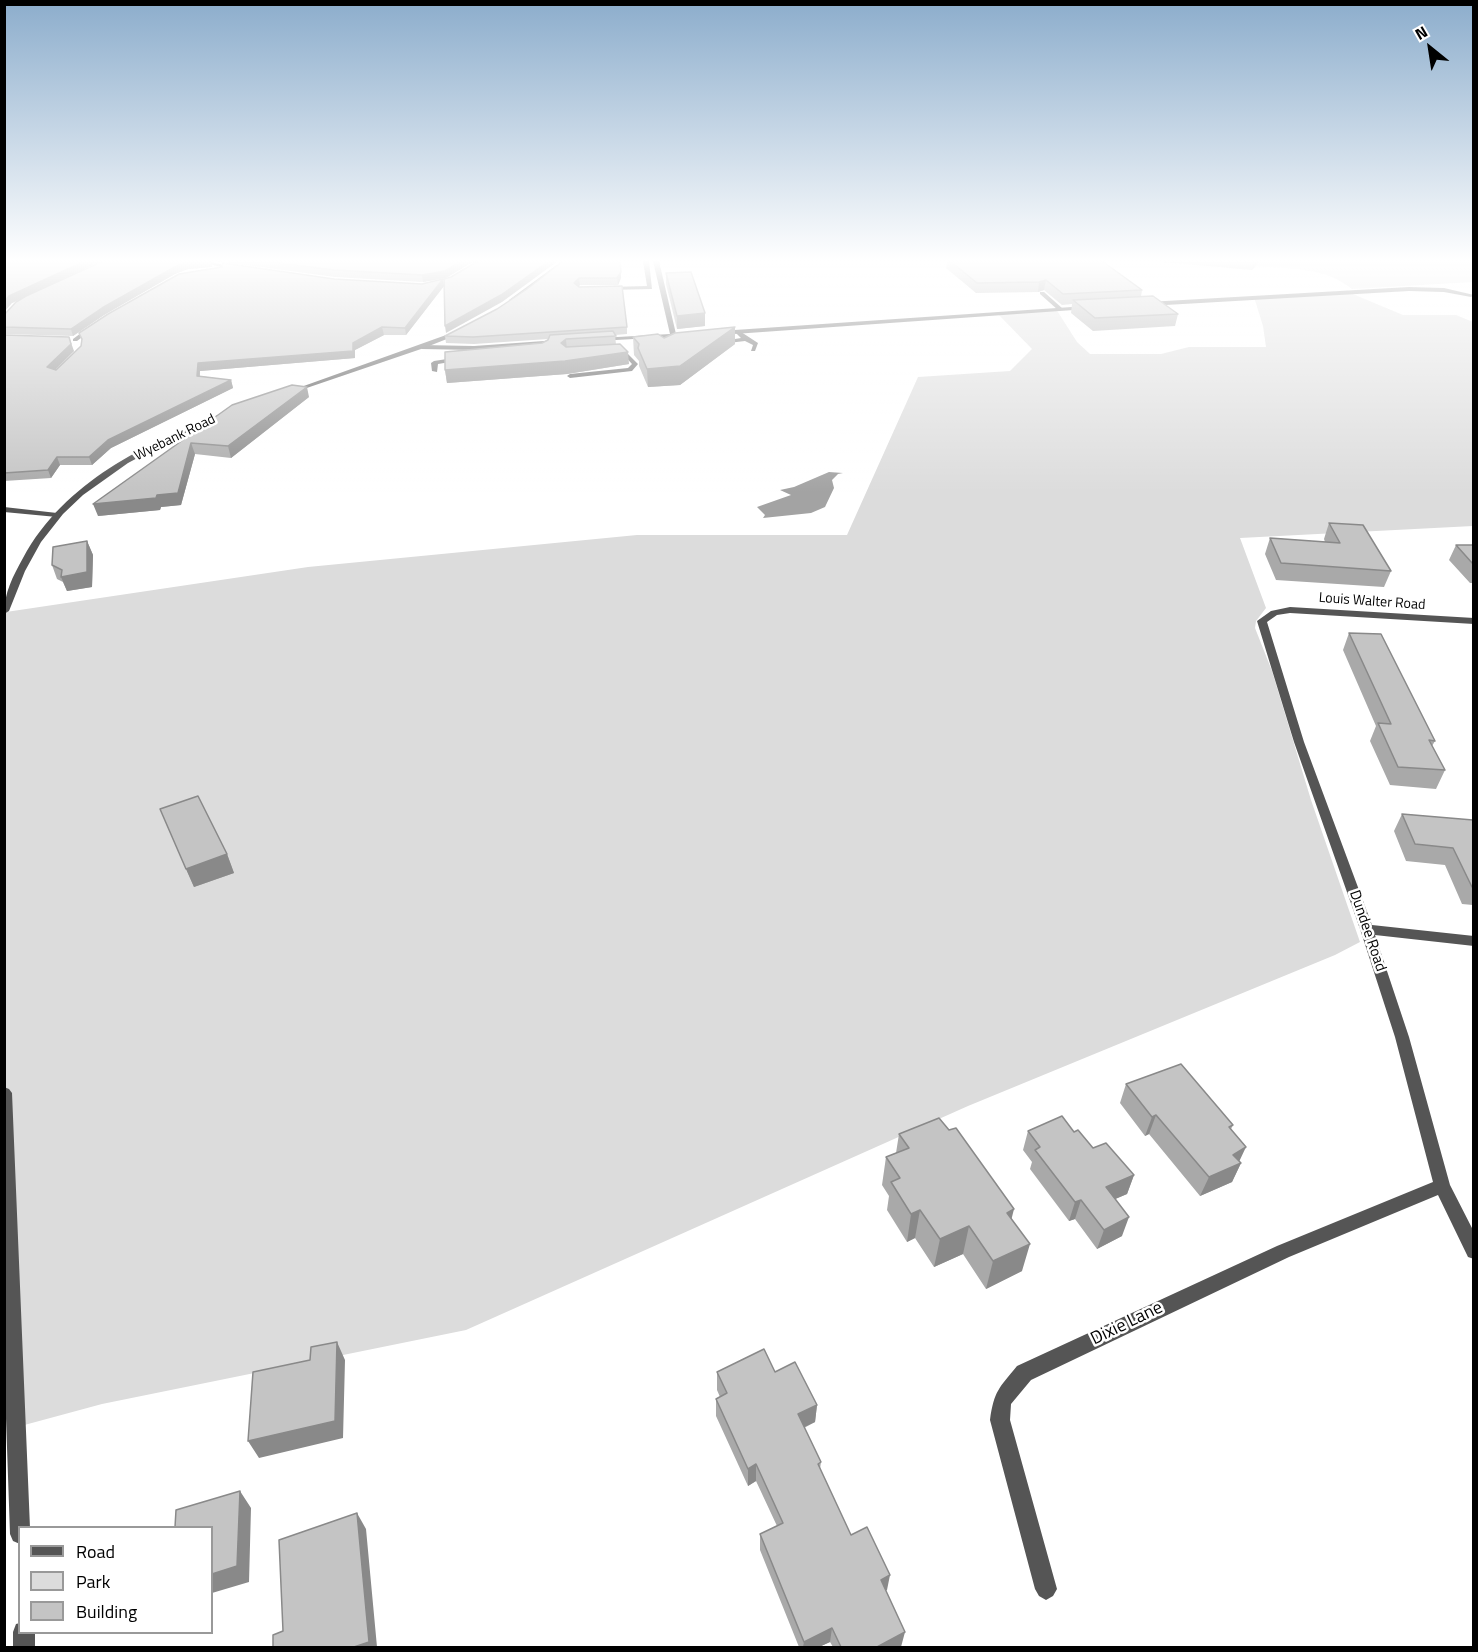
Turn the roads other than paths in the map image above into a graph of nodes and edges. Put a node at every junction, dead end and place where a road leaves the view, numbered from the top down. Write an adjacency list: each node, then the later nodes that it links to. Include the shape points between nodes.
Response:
1 (82, 338): 6 (street, via 77,343)
2 (443, 338): 9 (street)
3 (634, 338): 4 (street)
4 (617, 339): 7 (street); 13 (street)
5 (746, 339): 8 (street); 10 (street, via 756,344)
6 (65, 340)
7 (594, 341)
8 (714, 343)
9 (422, 347): 11 (street, via 548,343); 17 (street)
10 (753, 350)
11 (544, 352)
12 (613, 352): 13 (street)
13 (624, 352): 16 (street, via 635,364 630,370)
14 (467, 358): 15 (street, via 436,362)
15 (435, 371)
16 (570, 376)
17 (278, 395)
18 (228, 412): 20 (street, Wyebank Road, via 138,454 107,473)
19 (4, 509): 20 (street)
20 (57, 515): 21 (street, Wyebank Road, via 21,568)
21 (4, 611)
22 (1270, 615): 23 (street, Louis Walter Road, via 1303,611); 24 (street, Dundee Road, via 1262,621 1262,628)
23 (1473, 621)
24 (1367, 929): 25 (street); 27 (street, Dundee Road, via 1402,1037)
25 (1473, 941)
26 (4, 1093): 29 (street)
27 (1442, 1186): 28 (street, Dundee Road); 30 (street, Dixie Lane, via 1355,1218 1024,1373 1002,1400 1000,1420)
28 (1473, 1251)
29 (20, 1526)
30 (1046, 1589)

